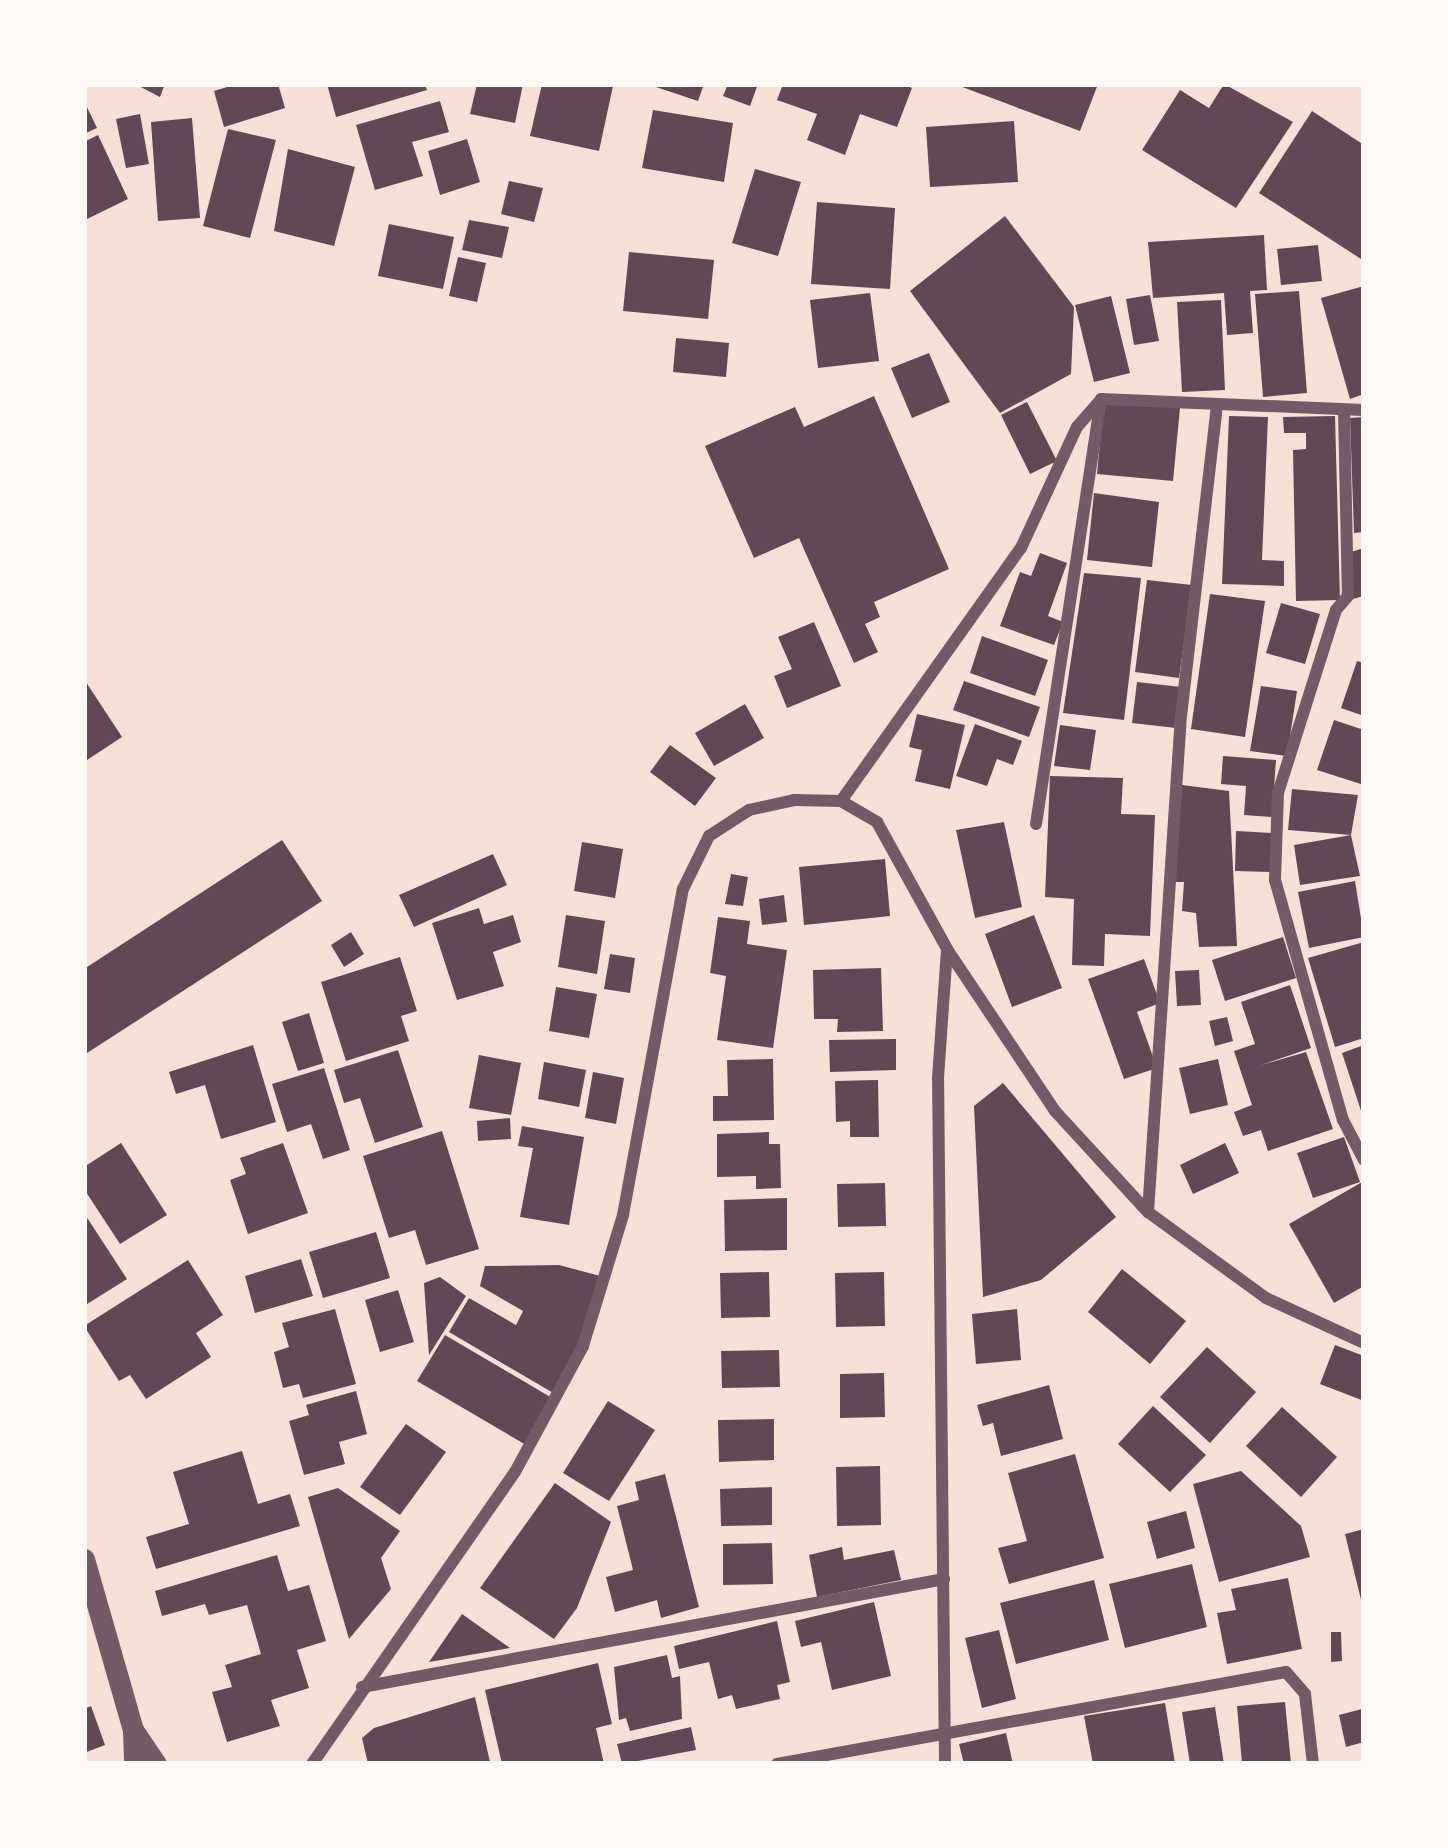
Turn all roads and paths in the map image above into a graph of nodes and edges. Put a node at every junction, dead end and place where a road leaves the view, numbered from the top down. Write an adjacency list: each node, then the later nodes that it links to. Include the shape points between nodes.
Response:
1 (1101, 399): 2 (street); 5 (street, via 1077,427 1021,548); 6 (street)
2 (1217, 404): 3 (street); 9 (street, via 1180,725)
3 (1344, 410): 4 (street); 8 (street, via 1348,596 1336,610 1278,794 1275,880 1343,1120)
4 (1364, 410)
5 (842, 801): 7 (street, via 877,822); 13 (street, via 749,810 709,836 683,890 623,1215 583,1346 515,1472)
6 (1036, 824)
7 (947, 949): 9 (street, via 1055,1111); 12 (street, via 938,1078)
8 (1364, 1160)
9 (1148, 1212): 10 (street, via 1266,1298)
10 (1364, 1343)
11 (84, 1559): 15 (street)
12 (944, 1579): 13 (street); 14 (street)
13 (362, 1687): 18 (street)
14 (943, 1729): 19 (street); 20 (street); 21 (street, via 1286,1672 1305,1694)
15 (133, 1730): 16 (street); 17 (street)
16 (134, 1764)
17 (156, 1764)
18 (312, 1764)
19 (777, 1764)
20 (944, 1764)
21 (1313, 1764)

